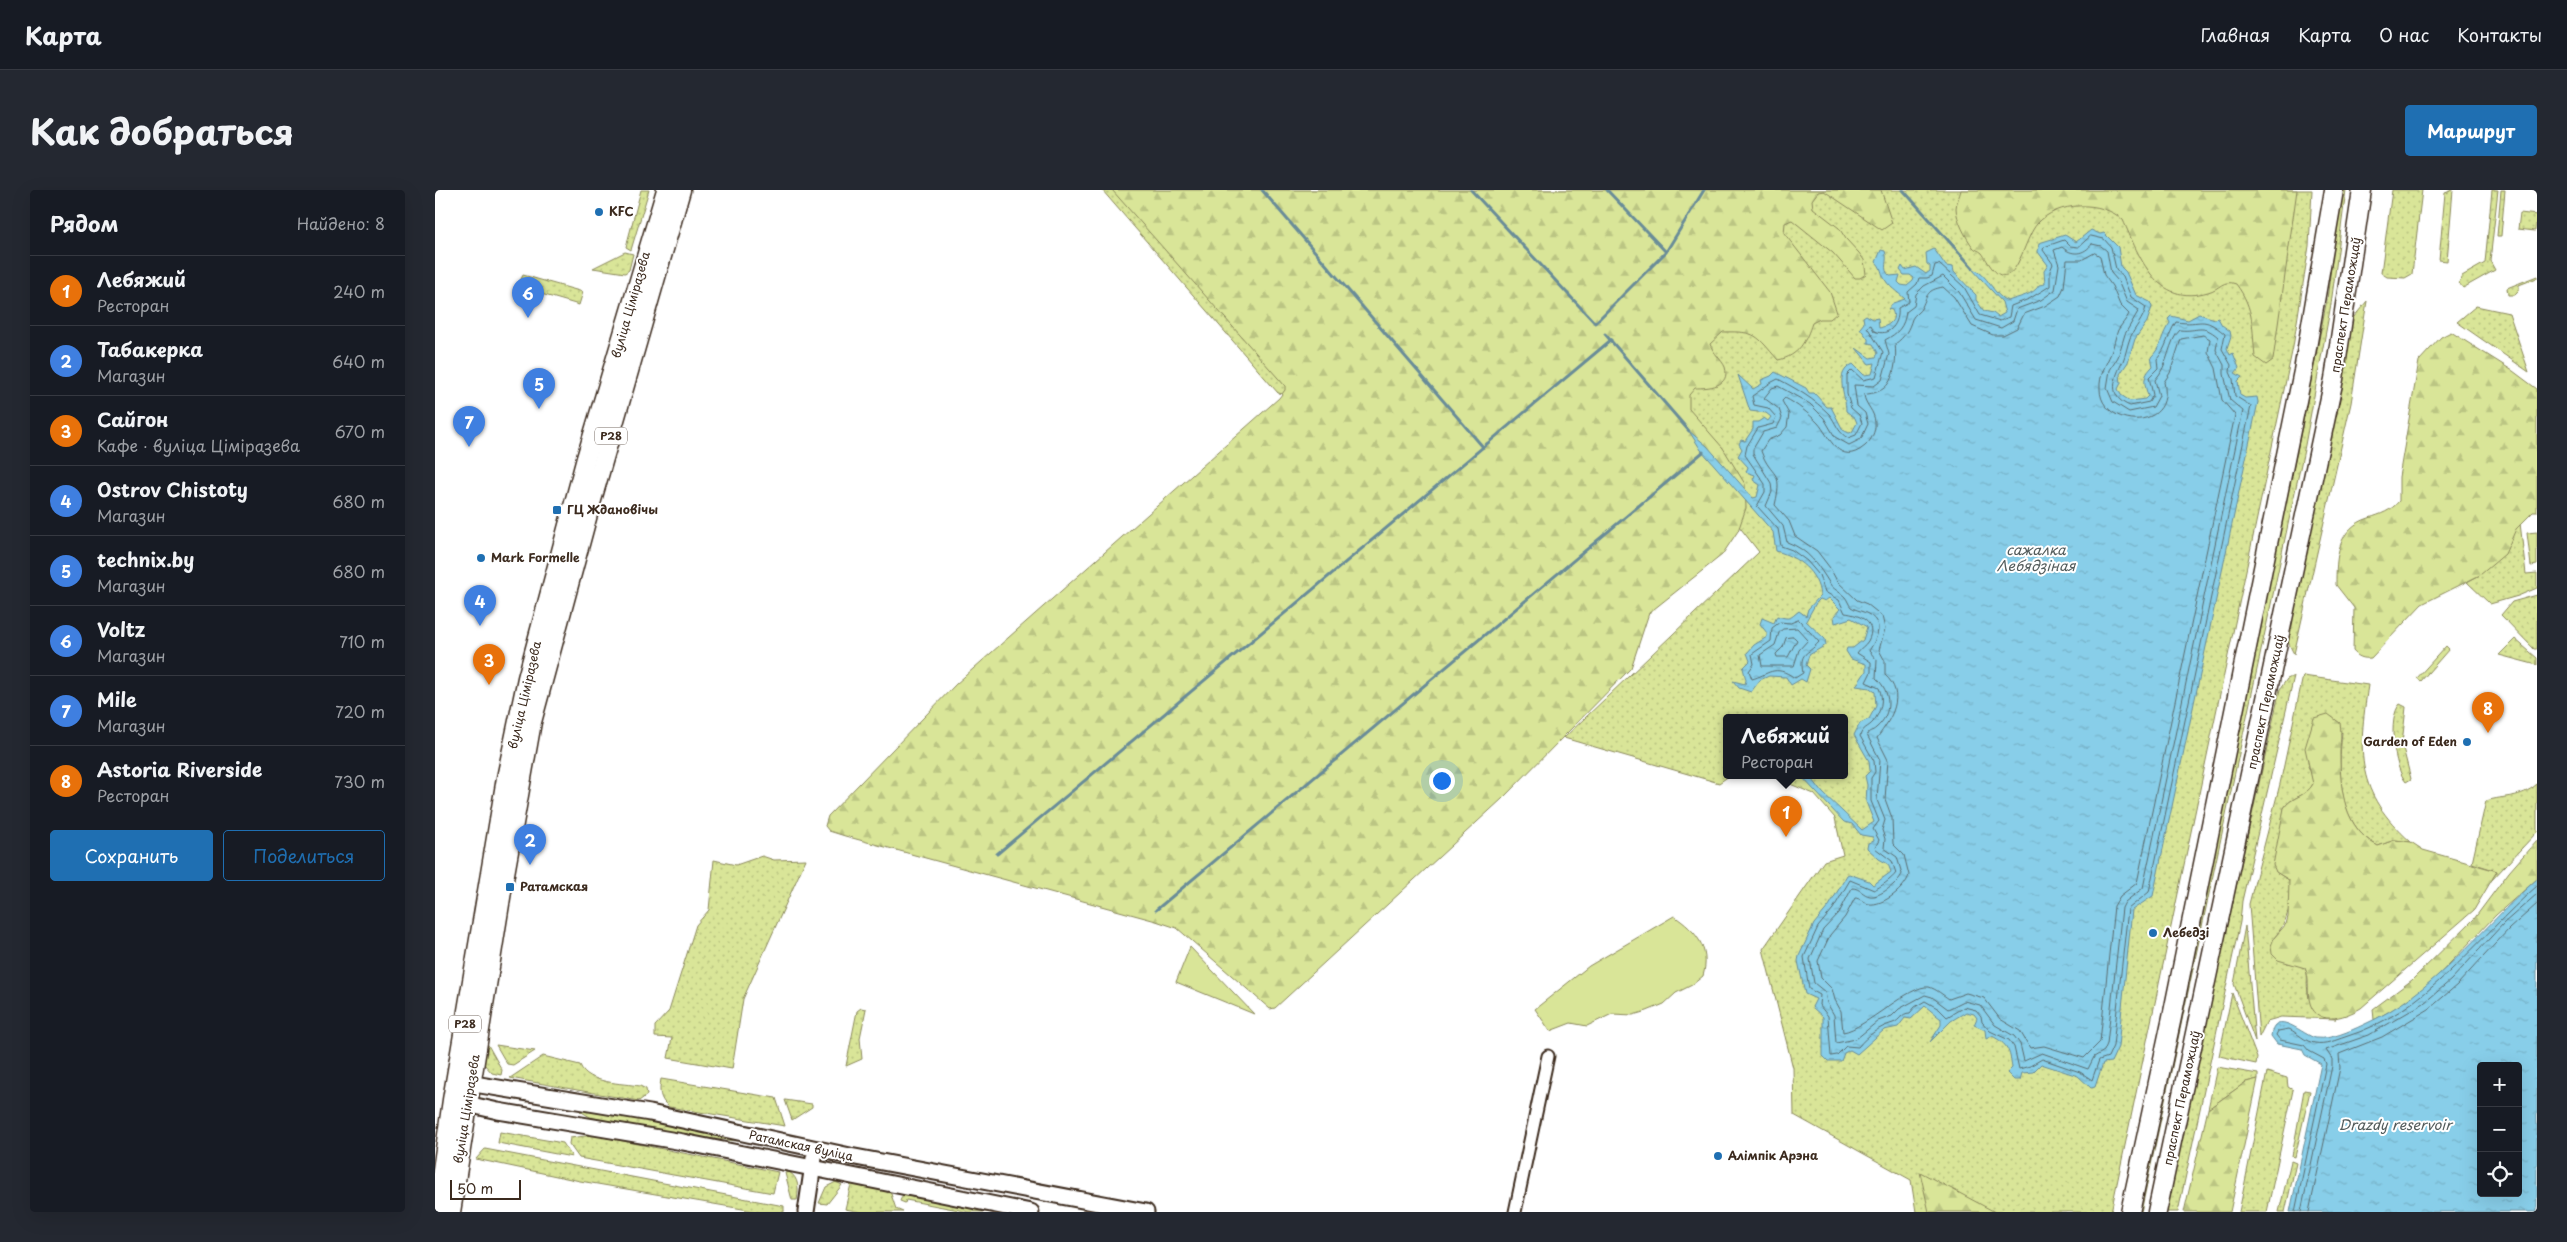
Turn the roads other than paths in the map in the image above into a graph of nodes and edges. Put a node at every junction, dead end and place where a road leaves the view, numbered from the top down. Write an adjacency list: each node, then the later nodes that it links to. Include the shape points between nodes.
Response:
1 (666, 190): 6 (main road, вуліца Ціміразева / Р28, via 586,458 527,678 506,778)
2 (681, 190): 6 (main road, вуліца Ціміразева / Р28, via 532,722)
3 (2334, 190): 16 (main road, via 2303,371)
4 (2362, 190): 17 (main road, праспект Пераможцаў, via 2334,379)
5 (1548, 1056): 15 (street)
6 (463, 1082): 7 (main road, вуліца Ціміразева / Р28); 8 (main road, Ратамская вуліца, via 650,1113)
7 (460, 1102): 9 (main road, Ратамская вуліца); 10 (main road, вуліца Ціміразева / Р28); 11 (main road, вуліца Ціміразева / Р28)
8 (815, 1149): 9 (main road); 14 (main road, Ратамская вуліца)
9 (813, 1168): 12 (main road); 13 (main road, Ратамская вуліца)
10 (436, 1212)
11 (451, 1212)
12 (806, 1212)
13 (1031, 1212)
14 (1146, 1212)
15 (1515, 1212)
16 (2130, 1212)
17 (2157, 1212)

